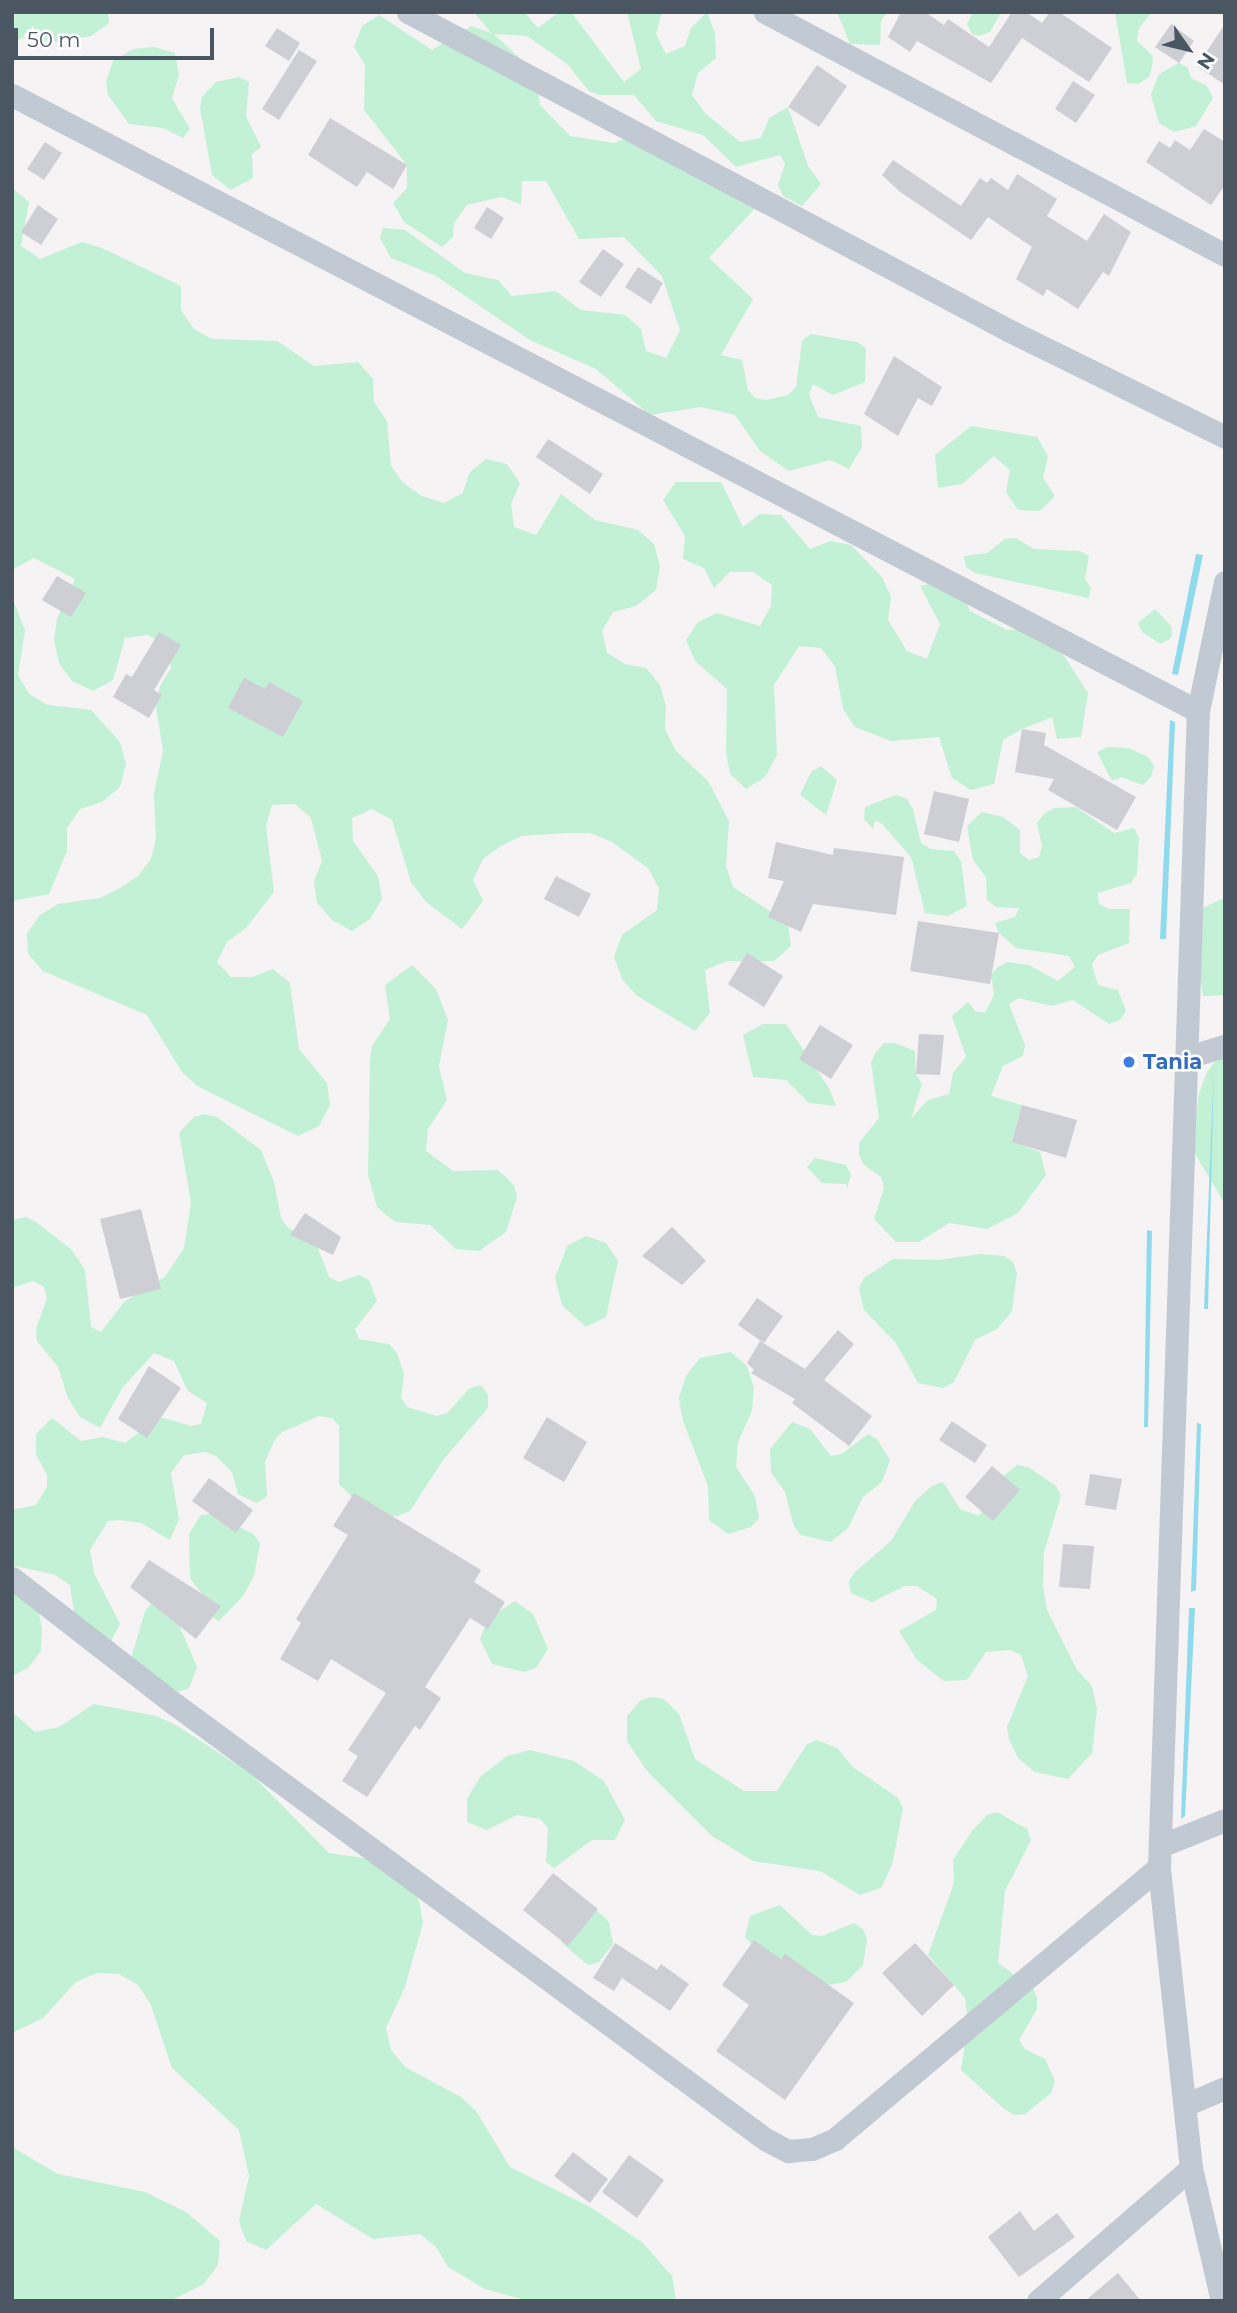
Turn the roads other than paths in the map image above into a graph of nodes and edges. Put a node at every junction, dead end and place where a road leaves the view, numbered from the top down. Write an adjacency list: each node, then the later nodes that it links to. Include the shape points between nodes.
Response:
1 (408, 12): 5 (street, via 1020,336)
2 (765, 12): 4 (street)
3 (12, 95): 7 (street)
4 (1225, 255)
5 (1225, 437)
6 (1225, 582): 7 (street)
7 (1198, 711): 9 (street)
8 (1225, 1046): 9 (street)
9 (1188, 1057): 12 (street)
10 (12, 1578): 12 (street, via 187,1713 765,2139 788,2151 812,2150 835,2139)
11 (1225, 1820): 12 (street)
12 (1160, 1857): 14 (street)
13 (1225, 2088): 14 (street)
14 (1185, 2105): 15 (street)
15 (1191, 2168): 16 (street); 17 (street)
16 (1038, 2301)
17 (1222, 2301)

